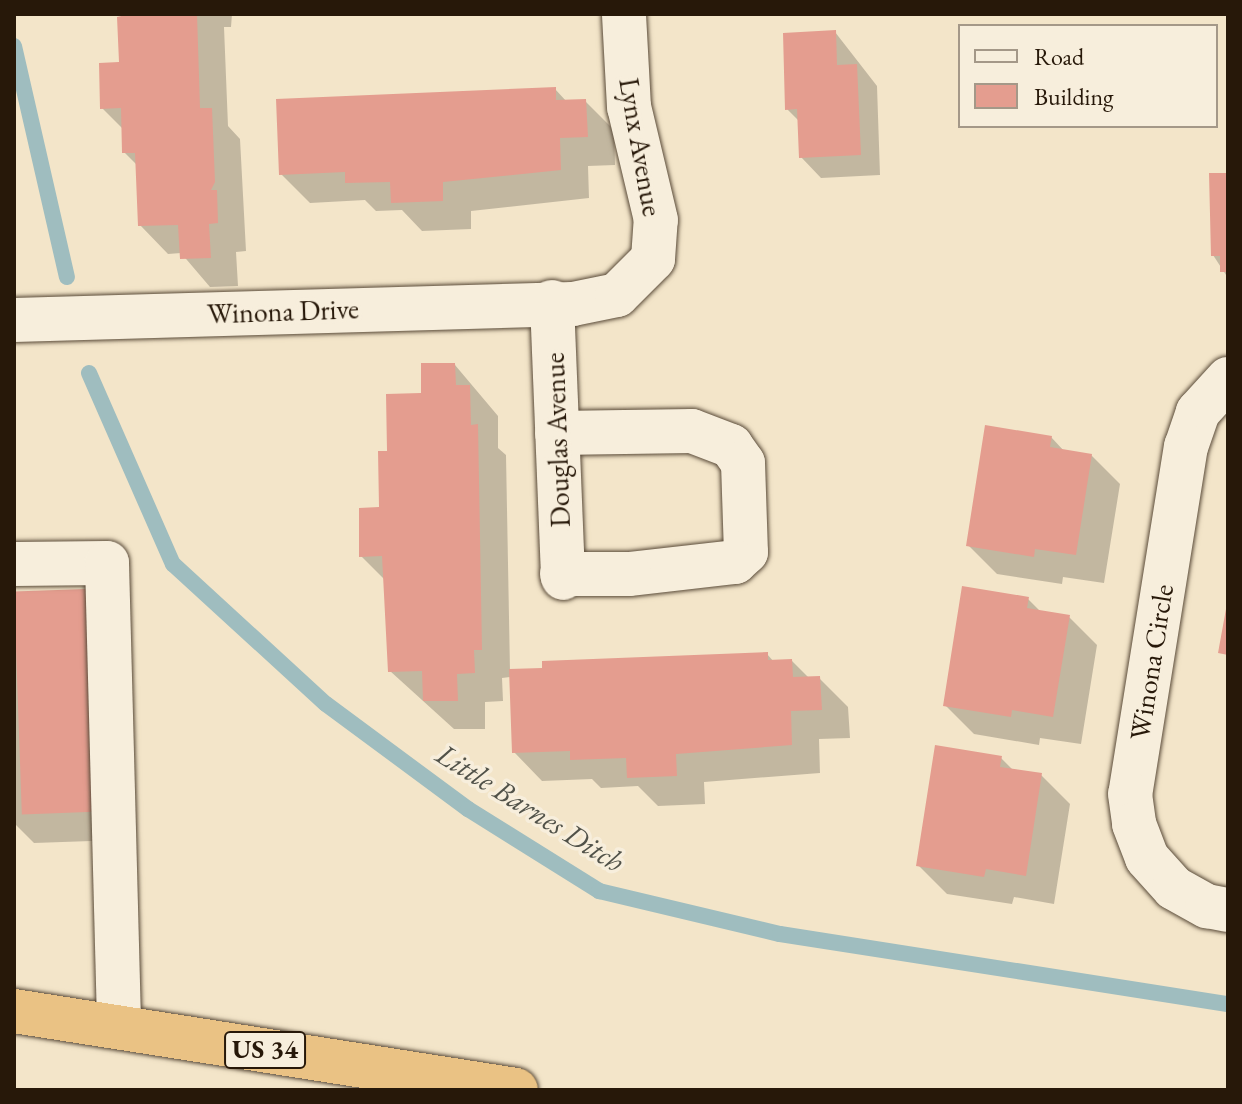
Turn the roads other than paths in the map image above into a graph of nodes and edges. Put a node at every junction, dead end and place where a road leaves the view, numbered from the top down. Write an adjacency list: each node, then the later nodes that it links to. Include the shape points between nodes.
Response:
1 (624, 14): 2 (street, Lynx Avenue, via 629,107 656,220 653,259 617,295)
2 (552, 302): 3 (street, Winona Drive); 5 (street, Douglas Avenue)
3 (14, 320)
4 (1228, 379): 7 (street, Winona Circle, via 1198,412 1186,446 1130,794 1147,858 1174,888 1207,906)
5 (557, 433): 5 (street, Douglas Avenue, via 563,576 735,562 746,552 743,463 731,446 692,431)
6 (14, 564): 9 (street, via 107,563)
7 (1228, 910)
8 (14, 1011): 9 (highway, US 34)
9 (119, 1026): 10 (highway, US 34)
10 (516, 1090)

